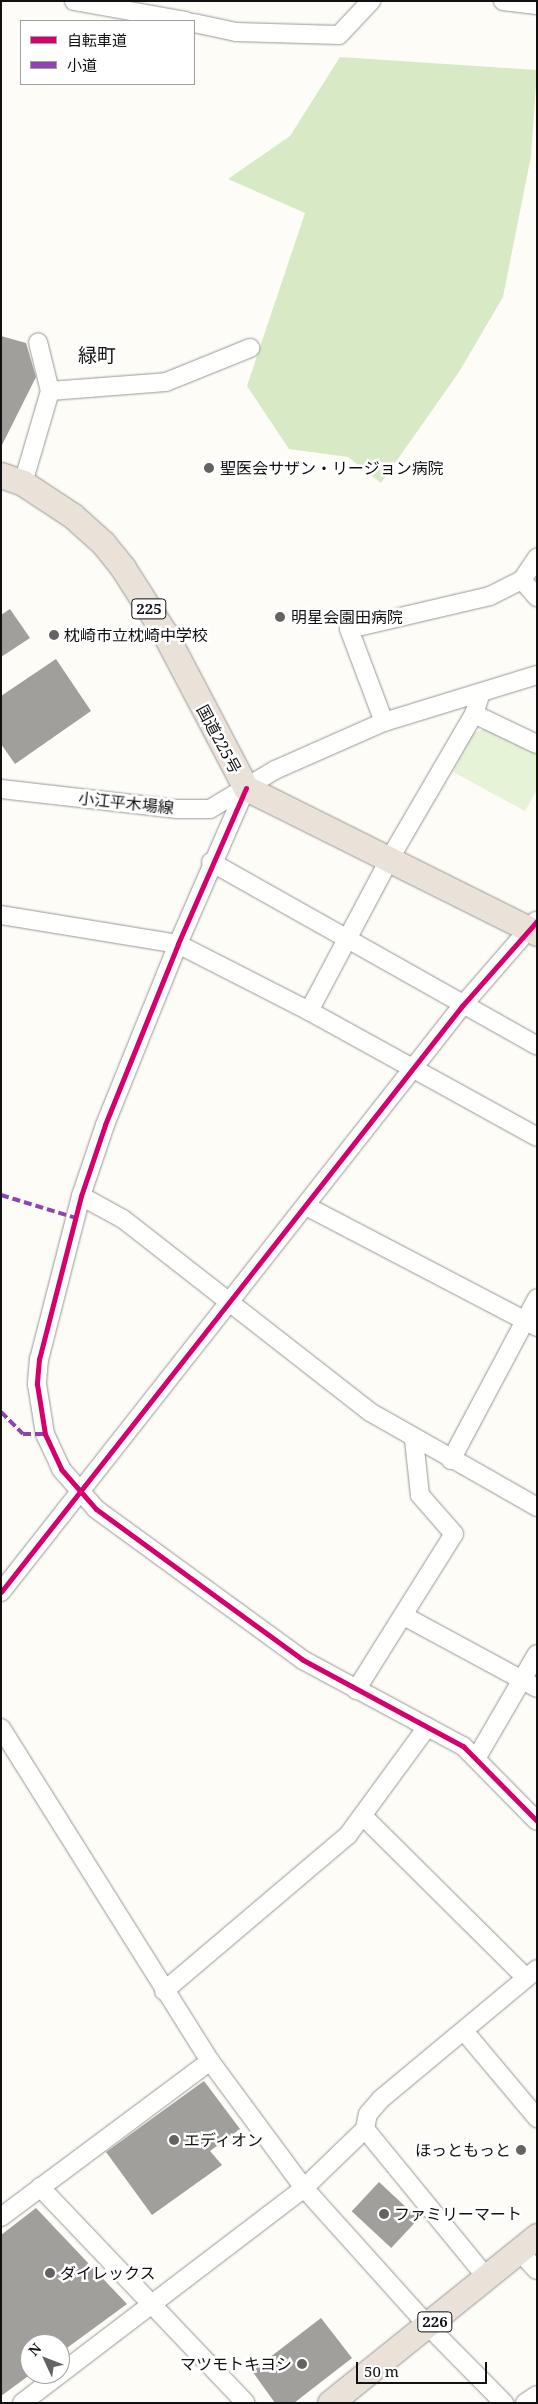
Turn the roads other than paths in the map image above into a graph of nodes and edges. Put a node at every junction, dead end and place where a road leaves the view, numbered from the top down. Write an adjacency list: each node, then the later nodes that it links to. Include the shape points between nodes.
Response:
1 (74, 1): 5 (street)
2 (371, 1): 6 (street, via 340,35 236,32)
3 (503, 1): 4 (street)
4 (537, 5)
5 (180, 20)
6 (195, 23)
7 (38, 342): 9 (street)
8 (250, 348): 9 (street, via 166,382)
9 (50, 391): 10 (street)
10 (12, 479): 19 (highway, 国道225号 / 225, via 73,516 103,542 123,568 165,634)
11 (537, 558): 12 (street)
12 (522, 580): 13 (street); 17 (street, via 490,596 349,629)
13 (537, 597)
14 (537, 675): 15 (street, 小江平木場線)
15 (481, 693): 16 (street); 17 (street, 小江平木場線)
16 (474, 714): 18 (street); 21 (street)
17 (384, 722): 19 (street, 小江平木場線, via 275,770)
18 (537, 744)
19 (246, 788): 20 (street, 小江平木場線, via 210,809); 21 (highway, 国道225号); 22 (street)
20 (1, 789)
21 (389, 860): 24 (highway, 国道225号); 25 (street)
22 (211, 862): 25 (street); 26 (street)
23 (1, 915): 26 (street)
24 (534, 928): 27 (street)
25 (345, 940): 27 (street); 28 (street)
26 (178, 944): 28 (street); 32 (street, via 105,1125)
27 (462, 1006): 29 (street); 30 (street)
28 (309, 1010): 30 (street)
29 (537, 1046)
30 (414, 1068): 31 (street); 33 (street)
31 (537, 1137)
32 (81, 1196): 35 (street, via 123,1219); 39 (street, via 39,1359 37,1384 45,1434 61,1470)
33 (306, 1206): 35 (street); 36 (street)
34 (537, 1298): 36 (street)
35 (228, 1302): 37 (street, via 370,1412); 39 (street)
36 (531, 1324): 38 (street)
37 (414, 1440): 38 (street); 42 (street, via 420,1495 454,1534)
38 (451, 1460): 40 (street)
39 (79, 1492): 41 (street); 45 (street, via 303,1660)
40 (537, 1507)
41 (1, 1592)
42 (404, 1616): 44 (street); 45 (street, via 392,1627)
43 (537, 1654): 44 (street)
44 (530, 1683): 48 (street)
45 (356, 1690): 46 (street)
46 (427, 1727): 48 (street); 49 (street)
47 (1, 1728): 52 (street)
48 (477, 1758): 50 (street)
49 (364, 1817): 51 (street); 52 (street)
50 (536, 1817)
51 (531, 1973): 53 (street)
52 (164, 1991): 54 (street)
53 (464, 2030): 55 (street); 56 (street, via 382,2099 368,2114)
54 (210, 2061): 57 (street); 58 (street)
55 (537, 2118)
56 (364, 2129): 58 (street); 62 (street)
57 (40, 2187): 59 (street); 63 (street)
58 (304, 2188): 63 (street); 64 (street)
59 (1, 2218)
60 (528, 2244): 61 (street); 62 (highway, 226)
61 (537, 2270)
62 (487, 2278): 64 (highway, 226)
63 (153, 2304): 66 (street); 67 (street)
64 (429, 2327): 68 (highway, 226); 69 (street)
65 (537, 2395): 70 (street)
66 (22, 2403)
67 (246, 2403)
68 (330, 2403)
69 (504, 2403)
70 (525, 2403)

